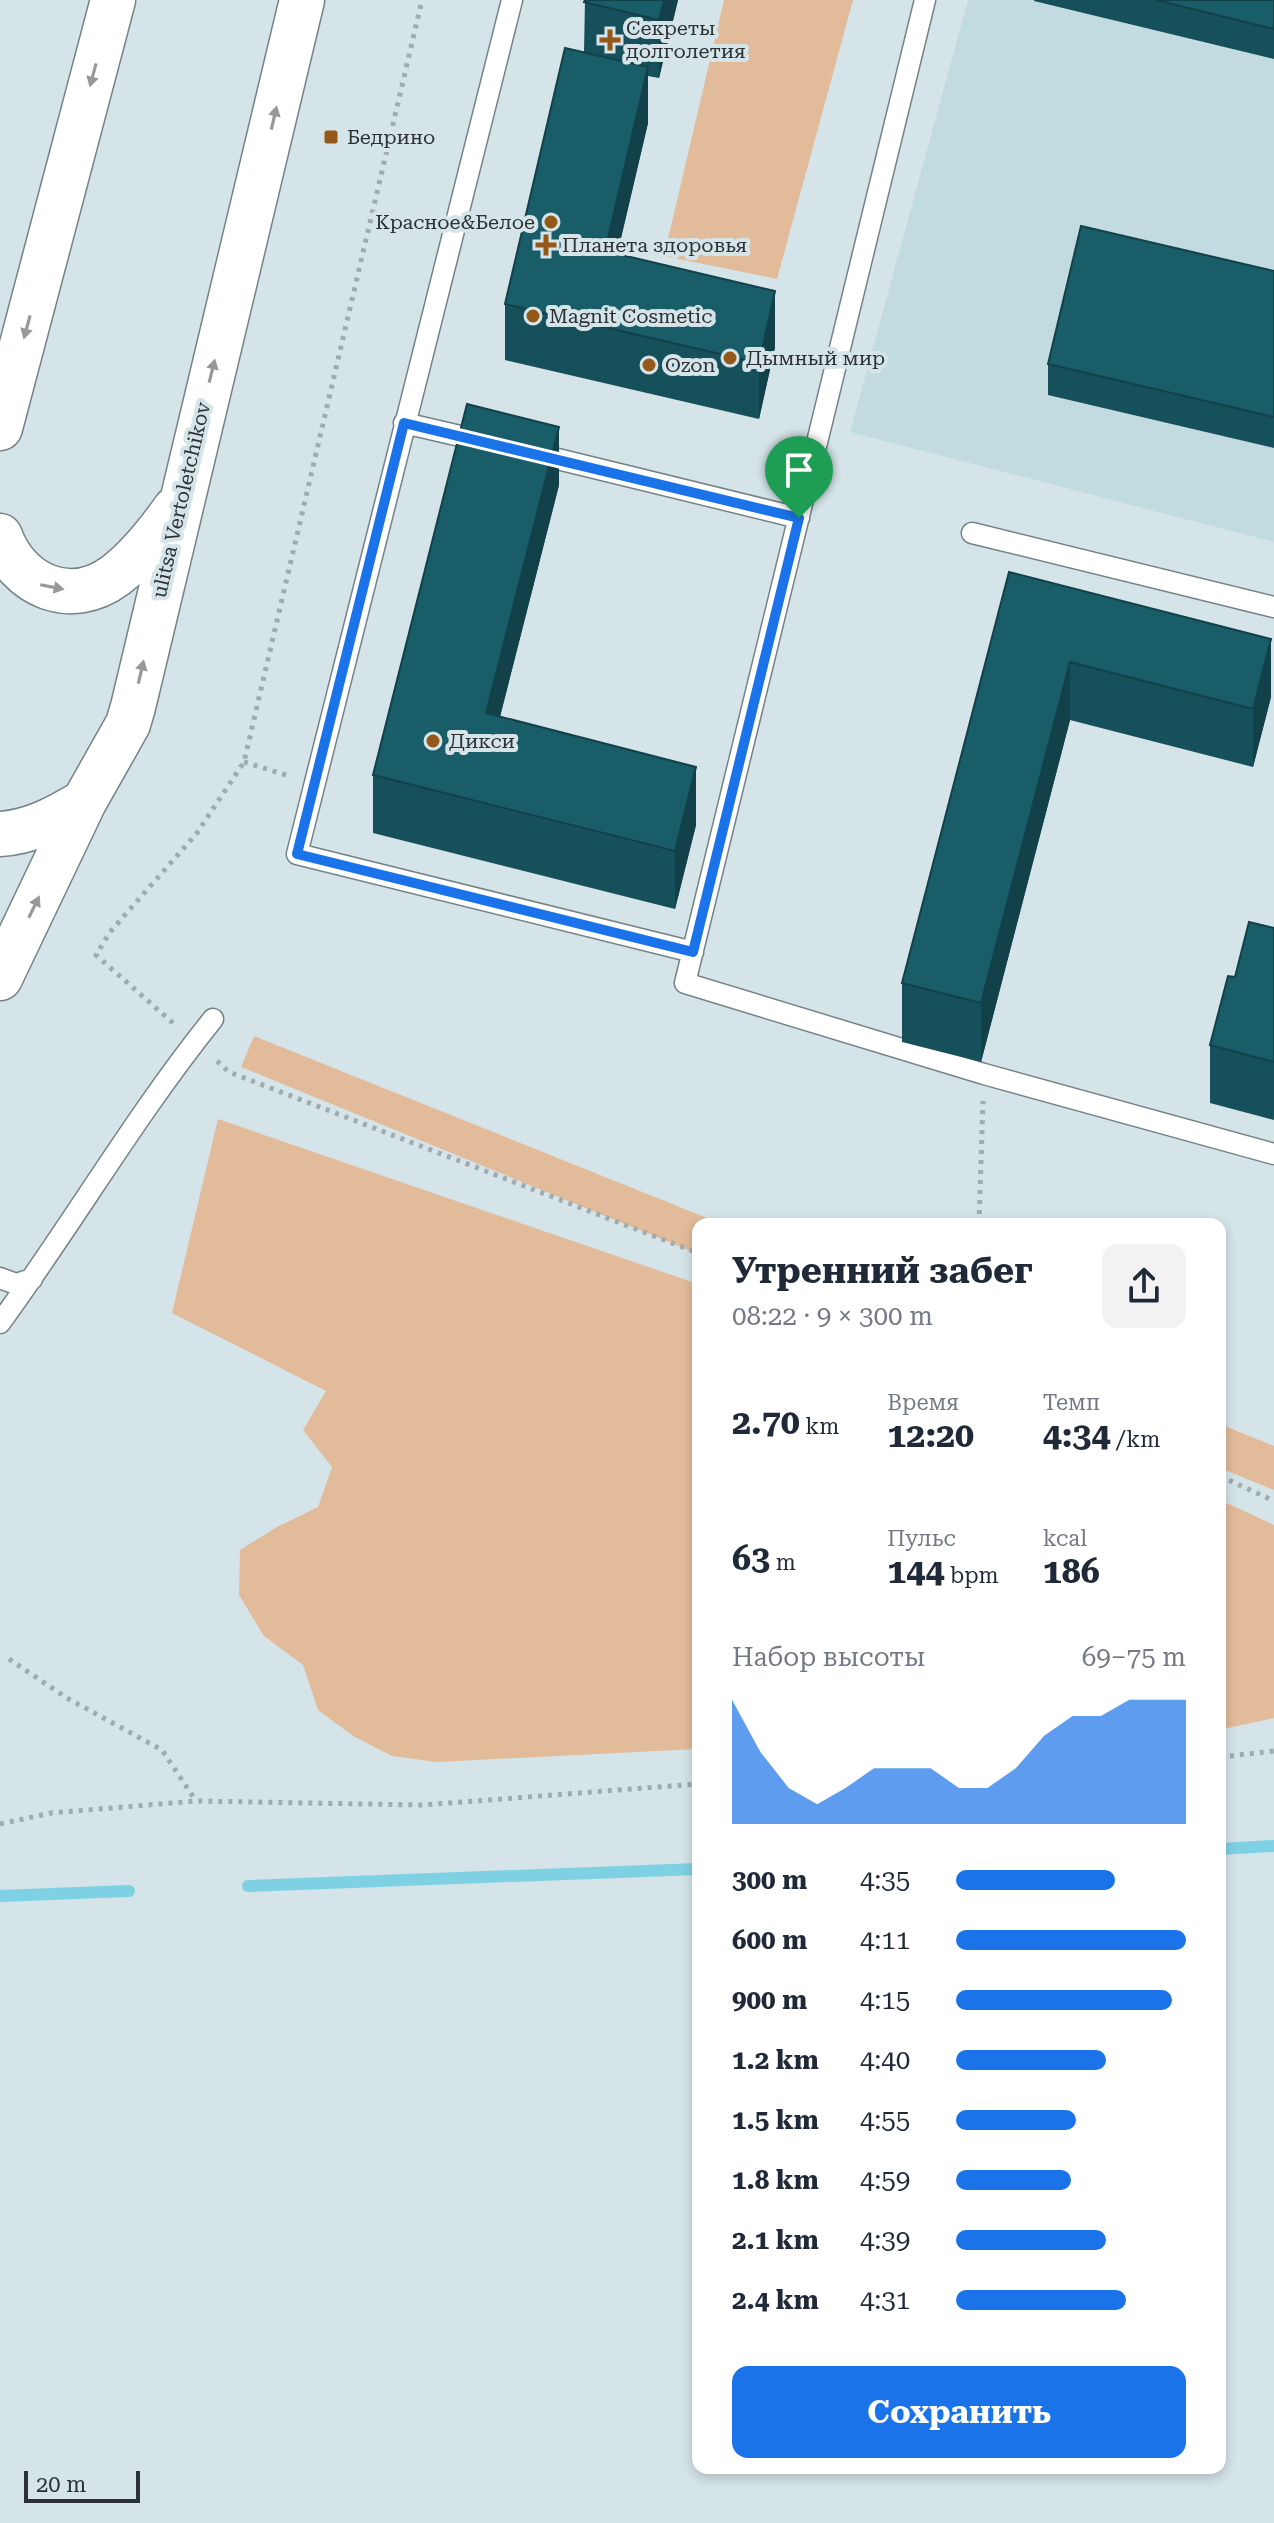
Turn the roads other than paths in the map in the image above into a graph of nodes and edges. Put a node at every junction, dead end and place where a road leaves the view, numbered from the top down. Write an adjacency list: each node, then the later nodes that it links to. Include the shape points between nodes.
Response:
1 (113, 0): 6 (main road, one-way to 6)
2 (302, 0): 7 (main road, ulitsa Vertoletchikov, one-way to 2)
3 (512, 0): 5 (lane)
4 (925, 0): 8 (lane)
5 (404, 423): 8 (lane); 14 (lane, via 297,854)
6 (0, 428)
7 (180, 501): 10 (main road, one-way to 7, via 17,568 40,586 92,589 141,551); 12 (main road, ulitsa Vertoletchikov, one-way to 7, via 128,724)
8 (799, 518): 14 (lane)
9 (972, 533): 11 (lane)
10 (0, 536)
11 (1274, 607)
12 (84, 802): 13 (main road, via 46,825); 15 (main road, ulitsa Vertoletchikov, one-way to 12)
13 (0, 834)
14 (693, 952): 17 (lane, via 685,983 984,1074)
15 (0, 978)
16 (213, 1019): 19 (lane)
17 (1274, 1154)
18 (0, 1278): 19 (lane, via 16,1284)
19 (32, 1279): 20 (lane)
20 (0, 1323)

